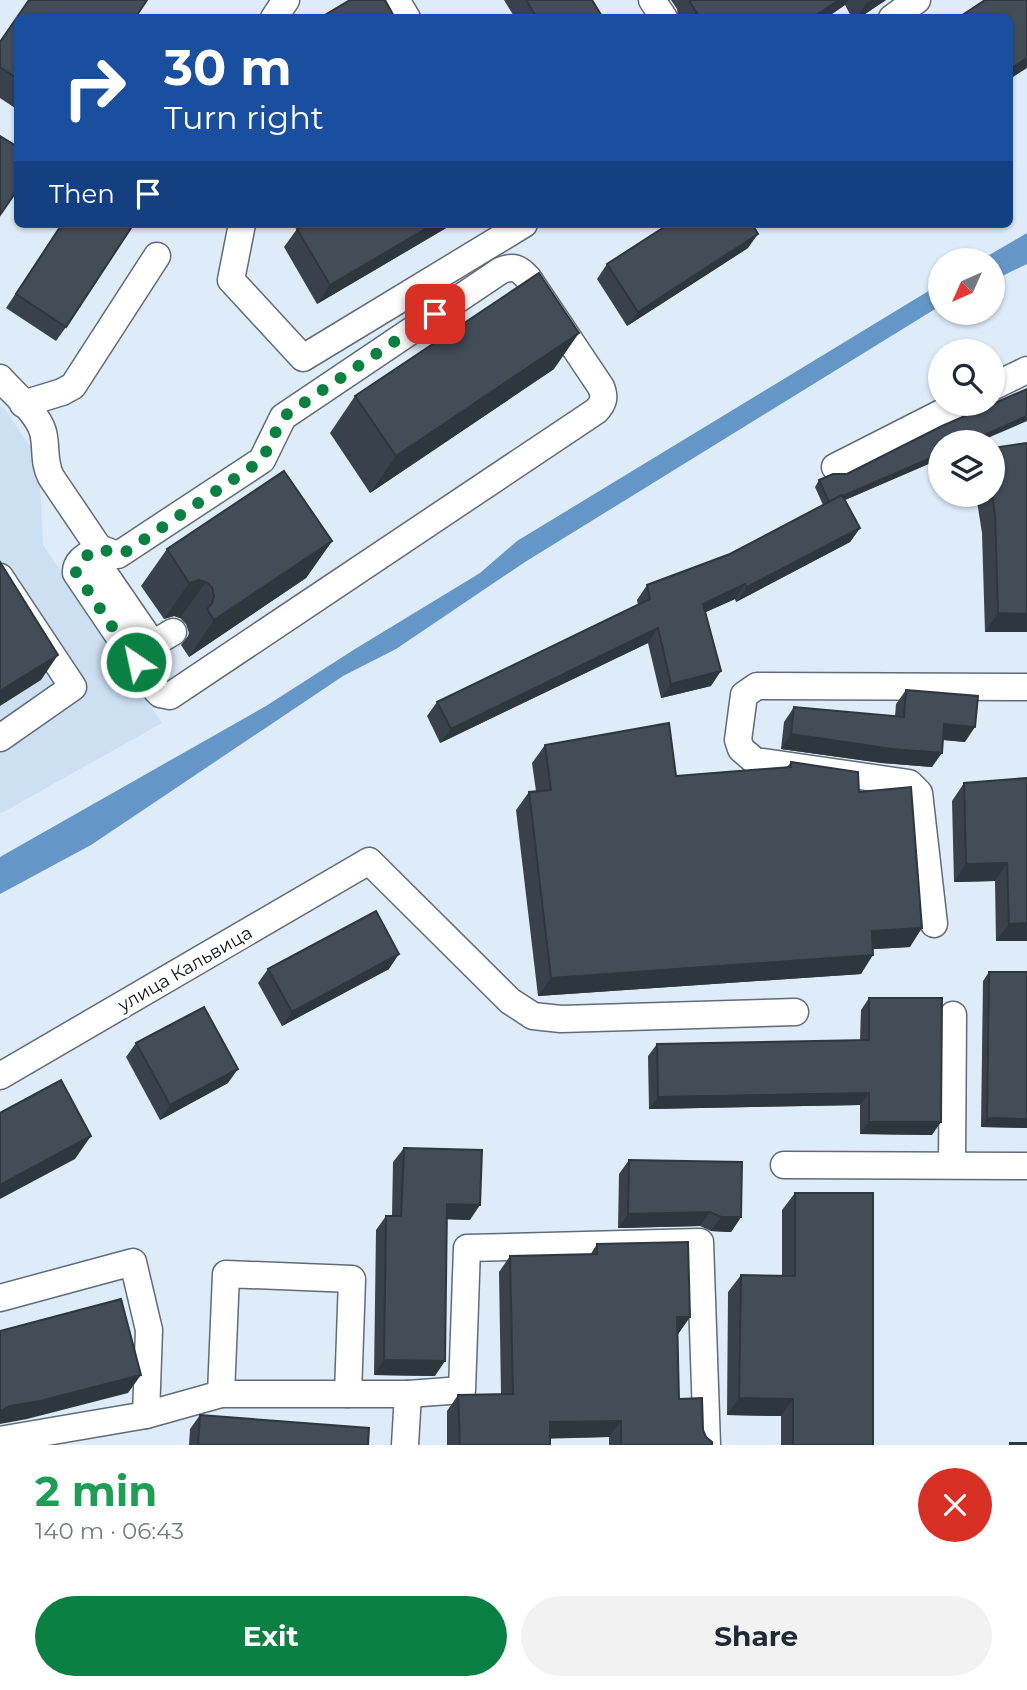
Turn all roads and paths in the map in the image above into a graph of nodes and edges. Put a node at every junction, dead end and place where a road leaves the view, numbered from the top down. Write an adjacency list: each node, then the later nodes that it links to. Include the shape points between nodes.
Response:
1 (918, 0): 2 (street)
2 (897, 14)
3 (241, 228): 4 (street, via 231,280 303,358)
4 (517, 228)
5 (157, 256): 9 (street, via 73,386)
6 (1027, 370): 8 (street)
7 (0, 378): 9 (street)
8 (1005, 381)
9 (23, 404): 12 (street, via 42,430 47,470)
10 (935, 416): 11 (street)
11 (835, 467)
12 (95, 551): 12 (street, via 124,553 262,460 283,417 510,267 528,278 604,396 596,411 170,696 160,694 151,684 76,573 79,562); 14 (street, via 150,640 158,642)
13 (0, 577): 16 (street, via 73,687)
14 (173, 632)
15 (1027, 687): 17 (street, via 757,685 744,695 738,740 755,761 909,783 919,793)
16 (0, 738)
17 (934, 924)
18 (795, 1012): 20 (street, улица Кальвица, via 533,1016 510,1001 369,861)
19 (953, 1016): 21 (street)
20 (0, 1076)
21 (952, 1164): 22 (street); 23 (street)
22 (784, 1165)
23 (1027, 1166)
24 (0, 1298): 28 (street, via 133,1262 149,1330)
25 (221, 1394): 26 (street); 26 (street, via 226,1274 352,1279); 28 (street)
26 (348, 1394): 27 (street)
27 (408, 1394): 30 (street); 31 (street, via 462,1390 467,1248 700,1242)
28 (146, 1415): 29 (street)
29 (0, 1440)
30 (405, 1445)
31 (707, 1445)

